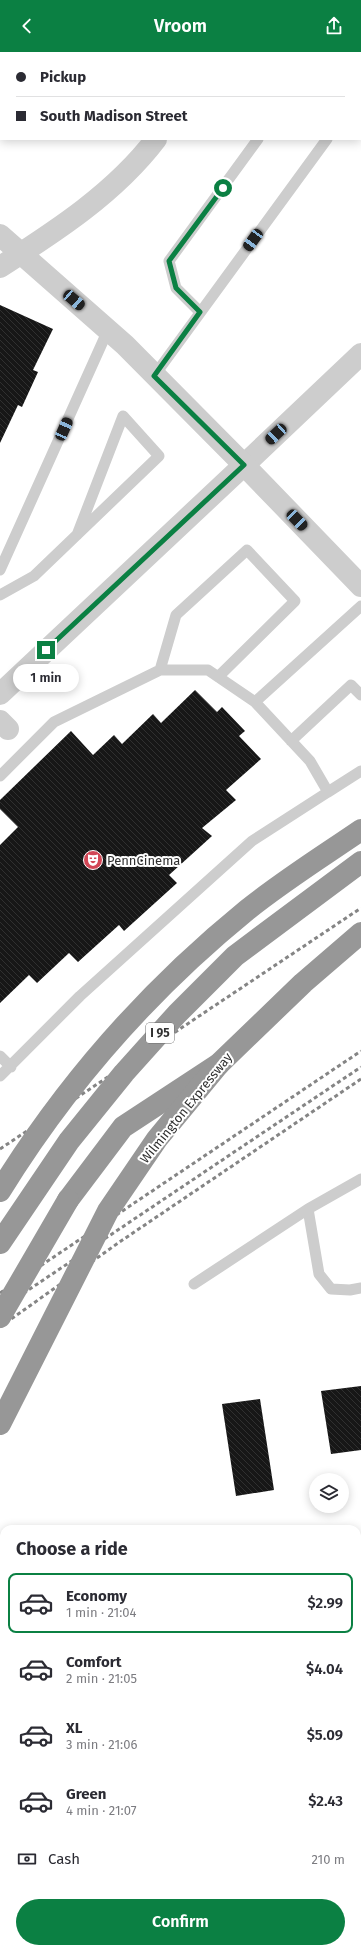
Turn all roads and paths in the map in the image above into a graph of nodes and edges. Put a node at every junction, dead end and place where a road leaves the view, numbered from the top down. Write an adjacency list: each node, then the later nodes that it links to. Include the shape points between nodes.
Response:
1 (155, 140): 5 (street, via 103,194 63,227)
2 (257, 140): 7 (lane, via 169,261 176,288)
3 (326, 140): 7 (lane)
4 (0, 235): 5 (street)
5 (22, 254): 6 (street); 8 (street)
6 (0, 268)
7 (200, 312): 10 (lane)
8 (108, 330): 10 (street); 13 (lane)
9 (361, 354): 11 (street)
10 (154, 376): 11 (street)
11 (244, 465): 14 (street); 19 (street)
12 (77, 535): 12 (lane, via 159,456 123,416 106,461); 15 (lane, via 34,576)
13 (0, 570)
14 (361, 586)
15 (0, 595)
16 (361, 606): 21 (lane)
17 (160, 670): 18 (lane, via 208,670); 18 (lane, via 176,615 247,550 295,601); 24 (lane, via 54,722)
18 (218, 677): 21 (lane)
19 (0, 694)
20 (361, 695): 22 (lane, via 351,685)
21 (255, 702): 22 (lane)
22 (291, 741): 25 (lane, via 310,761)
23 (361, 771): 25 (lane)
24 (0, 776)
25 (328, 792): 31 (lane, via 252,841 80,996)
26 (361, 830): 34 (highway, bridge, via 248,910 192,958 143,1006 72,1088 23,1154)
27 (361, 862): 36 (highway, I 95, bridge, via 235,956 177,1014 124,1073 70,1141)
28 (361, 933): 30 (highway, Wilmington Expressway, via 303,983)
29 (0, 1056): 31 (lane)
30 (219, 1064): 39 (highway, bridge, via 123,1127 68,1200); 40 (highway, Wilmington Expressway, bridge, via 157,1139 108,1211)
31 (11, 1066): 32 (lane)
32 (0, 1076)
33 (361, 1179): 35 (lane)
34 (0, 1191)
35 (308, 1209): 37 (lane); 38 (lane, via 319,1274 331,1289)
36 (0, 1243)
37 (194, 1284)
38 (361, 1288)
39 (0, 1317)
40 (0, 1424)

